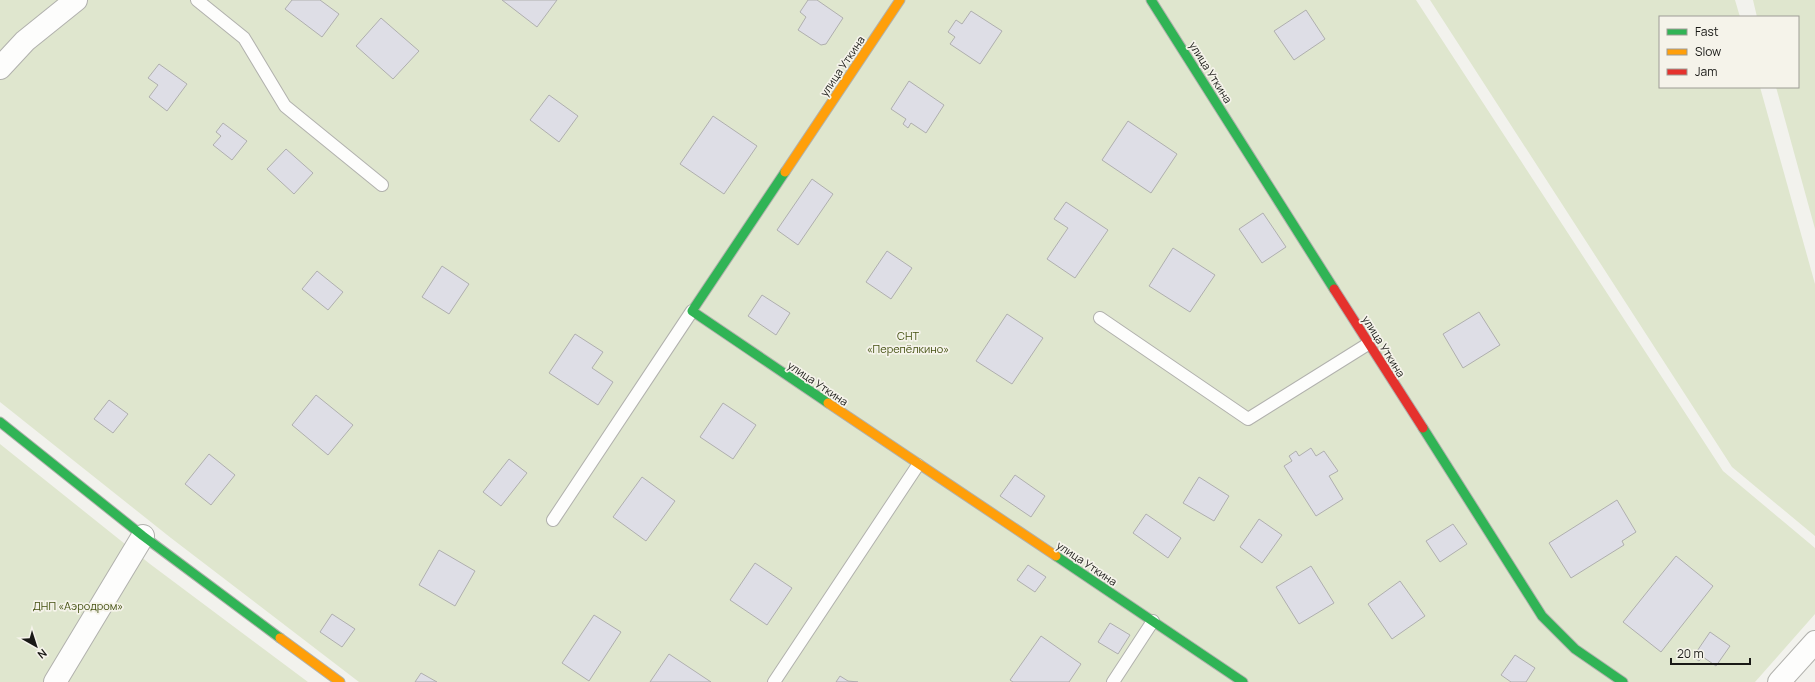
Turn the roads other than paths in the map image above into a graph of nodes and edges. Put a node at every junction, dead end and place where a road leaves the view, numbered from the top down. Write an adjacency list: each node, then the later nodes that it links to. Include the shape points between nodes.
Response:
1 (76, 0): 5 (street, via 25,41)
2 (197, 0): 6 (lane, via 244,38 286,106)
3 (900, 0): 7 (street, улица Уткина)
4 (1151, 0): 9 (street, улица Уткина)
5 (0, 68)
6 (382, 185)
7 (692, 311): 11 (street, улица Уткина); 12 (lane)
8 (1100, 318): 9 (lane, via 1248,419)
9 (1368, 344): 21 (street, улица Уткина, via 1542,616 1575,649)
10 (0, 422): 13 (street)
11 (918, 465): 14 (street, улица Уткина); 18 (lane)
12 (553, 520)
13 (143, 536): 16 (street); 17 (street)
14 (1153, 622): 19 (lane); 20 (street, улица Уткина)
15 (1815, 642): 22 (street)
16 (55, 682)
17 (340, 682)
18 (774, 682)
19 (1113, 682)
20 (1243, 682)
21 (1623, 682)
22 (1779, 682)

